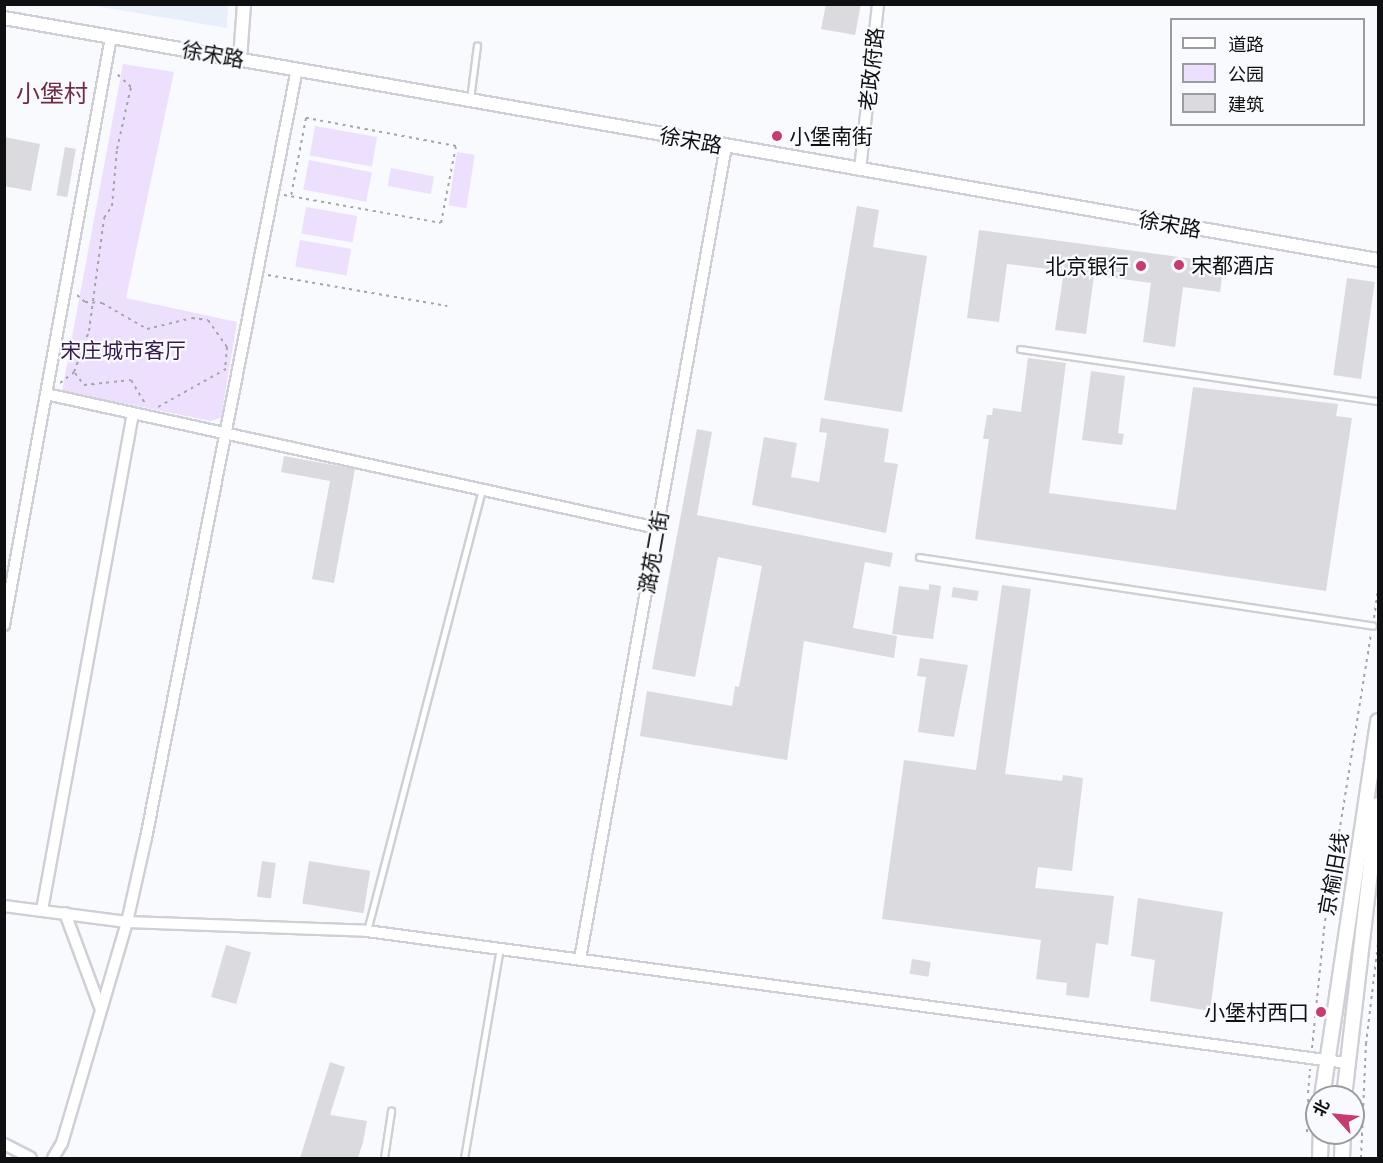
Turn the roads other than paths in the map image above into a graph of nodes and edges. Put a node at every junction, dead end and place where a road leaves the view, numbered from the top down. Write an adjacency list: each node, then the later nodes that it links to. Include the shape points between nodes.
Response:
1 (244, 4): 6 (street)
2 (879, 4): 10 (street, 老政府路)
3 (4, 18): 4 (street, 徐宋路)
4 (111, 37): 6 (street, 徐宋路); 13 (street)
5 (477, 45): 8 (lane)
6 (240, 59): 7 (street, 徐宋路)
7 (297, 69): 8 (street, 徐宋路); 16 (street)
8 (470, 101): 9 (street, 徐宋路)
9 (726, 146): 10 (street, 徐宋路); 18 (street, 潞苑二街)
10 (860, 170): 11 (street, 徐宋路)
11 (1378, 260)
12 (1020, 349): 14 (lane)
13 (46, 394): 15 (street); 20 (street)
14 (1378, 401)
15 (133, 413): 16 (street); 25 (street)
16 (225, 434): 17 (street); 27 (street)
17 (482, 488): 18 (street); 28 (lane)
18 (657, 528): 30 (street, 潞苑二街)
19 (920, 557): 21 (lane)
20 (4, 625)
21 (1373, 626)
22 (1378, 721): 32 (main road, 京榆旧线)
23 (1378, 805): 33 (main road, 京榆旧线)
24 (4, 906): 25 (street)
25 (42, 910): 26 (street)
26 (65, 913): 27 (street); 31 (street)
27 (127, 922): 28 (street); 31 (street)
28 (367, 931): 29 (street)
29 (500, 948): 30 (street); 41 (lane)
30 (580, 958): 32 (street)
31 (101, 1010): 39 (street, via 62,1143)
32 (1327, 1060): 33 (street); 34 (main road, 京榆旧线)
33 (1347, 1063): 35 (main road, 京榆旧线)
34 (1324, 1085)
35 (1345, 1085)
36 (391, 1111): 40 (lane)
37 (4, 1144): 38 (street)
38 (31, 1158)
39 (53, 1158)
40 (384, 1158)
41 (464, 1158)

